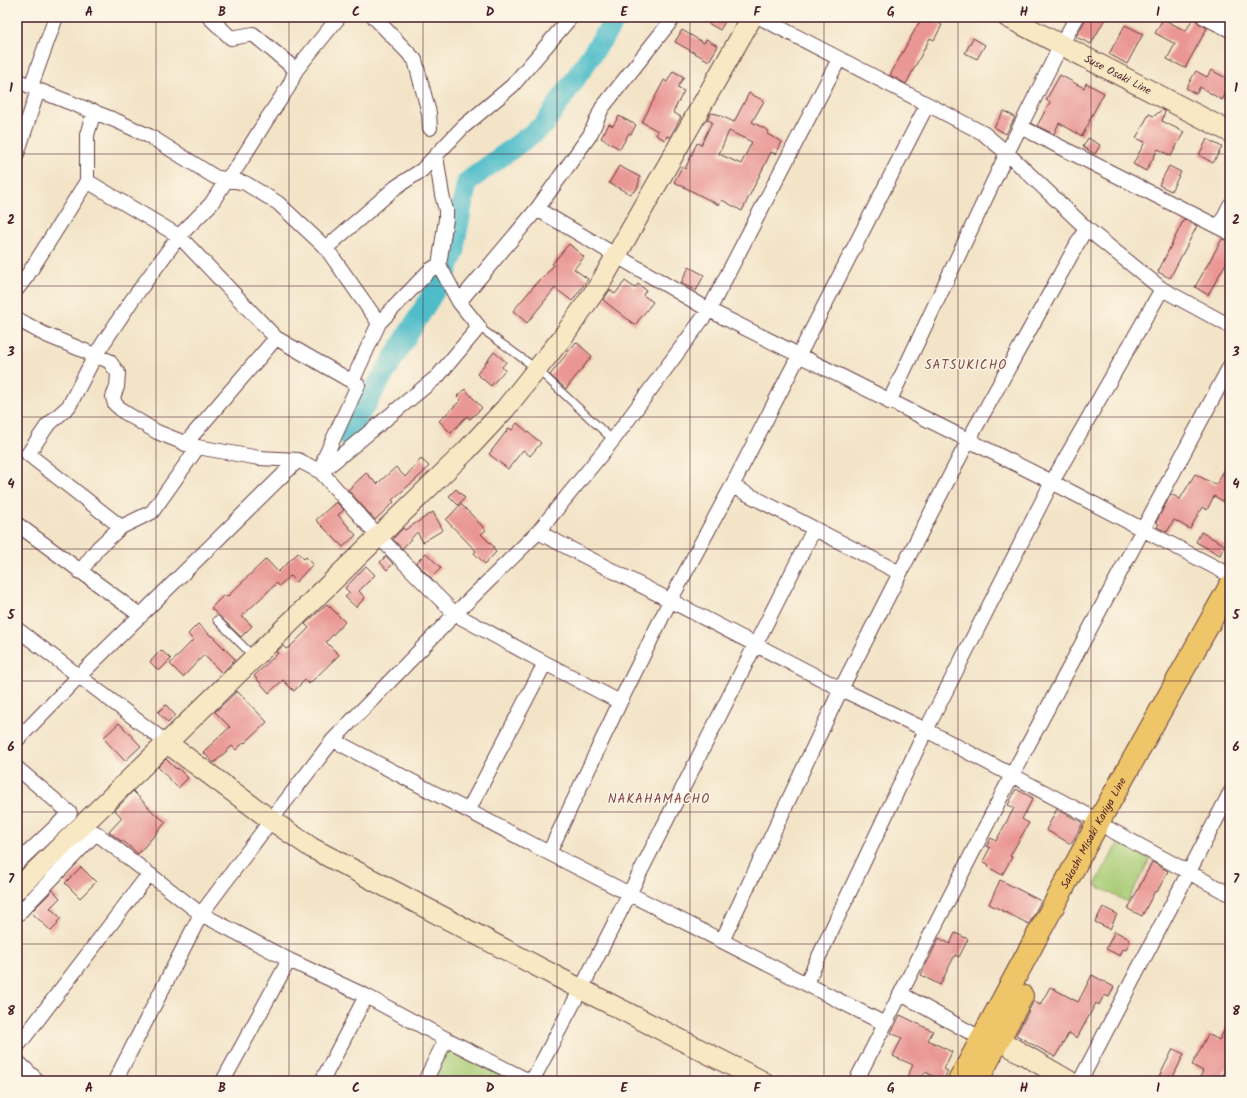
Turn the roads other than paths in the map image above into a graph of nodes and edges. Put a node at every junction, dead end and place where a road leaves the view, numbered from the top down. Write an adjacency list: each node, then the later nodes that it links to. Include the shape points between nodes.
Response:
1 (56, 17): 17 (street)
2 (209, 17): 15 (street, via 231,38 254,34)
3 (339, 17): 15 (street)
4 (374, 17): 21 (street, via 415,60 430,113)
5 (571, 17): 25 (street, via 512,86 463,128)
6 (674, 17): 29 (street, via 602,108 590,135)
7 (752, 17): 34 (street)
8 (759, 17): 14 (street)
9 (1007, 17): 13 (street, Suse Osaki Line)
10 (1077, 17): 13 (street)
11 (1204, 17): 12 (street)
12 (1228, 25)
13 (1061, 45): 20 (street); 22 (street, Suse Osaki Line)
14 (839, 59): 18 (street); 39 (street)
15 (296, 70): 26 (street, via 289,86)
16 (17, 80): 17 (street)
17 (34, 88): 19 (street); 24 (street)
18 (927, 104): 23 (street, via 983,133); 46 (street)
19 (94, 111): 26 (street, via 151,137 215,177); 27 (street, via 87,135)
20 (1021, 127): 23 (street); 31 (street)
21 (430, 128)
22 (1230, 132)
23 (1007, 153): 30 (street); 50 (street)
24 (17, 154)
25 (436, 156): 33 (street); 35 (street, via 446,210)
26 (227, 179): 32 (street, via 211,204); 33 (street, via 245,183 278,203)
27 (87, 181): 32 (street); 37 (street)
28 (1230, 205): 31 (street)
29 (537, 209): 34 (street); 38 (street)
30 (1086, 228): 36 (street); 52 (street)
31 (1224, 230)
32 (179, 236): 44 (street); 45 (street)
33 (326, 248): 41 (street)
34 (617, 256): 39 (street); 48 (street, via 582,310)
35 (439, 265): 38 (street); 41 (street, via 430,270)
36 (1162, 288): 42 (street); 56 (street)
37 (17, 289)
38 (460, 302): 43 (street)
39 (709, 310): 46 (street); 51 (street)
40 (17, 319): 45 (street, via 44,334)
41 (378, 323): 49 (street)
42 (1230, 326)
43 (479, 327): 48 (lane); 55 (street, via 438,376)
44 (276, 338): 49 (street); 53 (street)
45 (96, 354): 53 (street, via 110,360 118,373 113,397 115,404 157,432); 59 (street, via 69,406 47,426 28,454)
46 (798, 355): 50 (street); 57 (street)
47 (1230, 366): 61 (street)
48 (537, 369): 51 (lane); 63 (street, via 466,451)
49 (352, 382): 55 (street, via 358,385)
50 (889, 402): 52 (street)
51 (613, 440): 62 (street)
52 (968, 441): 56 (street); 65 (street)
53 (191, 446): 54 (street, via 259,458); 59 (street, via 152,512)
54 (298, 460): 55 (street); 71 (street)
55 (321, 472): 63 (street)
56 (1052, 482): 61 (street); 80 (street)
57 (732, 486): 60 (street); 68 (street)
58 (17, 524): 64 (street)
59 (121, 527): 64 (street, via 98,548)
60 (814, 529): 65 (street); 74 (street)
61 (1142, 530): 66 (street); 85 (street)
62 (538, 532): 68 (street); 70 (street)
63 (378, 536): 70 (street); 75 (street)
64 (80, 572): 71 (street)
65 (900, 573): 78 (street)
66 (1230, 576)
67 (1230, 586): 89 (main road, Sakoshi Misaki Kariya Line)
68 (670, 601): 74 (street); 79 (street)
69 (1230, 606): 89 (main road, Sakoshi Misaki Kariya Line)
70 (455, 614): 76 (street); 82 (street)
71 (141, 616): 77 (street)
72 (217, 620): 75 (lane)
73 (17, 629): 77 (street)
74 (756, 644): 78 (street); 95 (street)
75 (254, 658): 83 (street)
76 (545, 663): 79 (street); 87 (street)
77 (79, 676): 81 (street); 83 (street)
78 (841, 689): 80 (street); 99 (street)
79 (620, 702): 90 (street)
80 (926, 730): 85 (street); 101 (street)
81 (17, 740)
82 (333, 740): 87 (street); 88 (street)
83 (167, 743): 88 (street); 94 (street)
84 (17, 768): 91 (street, via 70,813)
85 (1012, 775): 89 (street); 103 (street)
86 (1230, 793): 92 (street)
87 (468, 811): 90 (street)
88 (271, 820): 97 (street); 102 (street, via 324,855)
89 (1104, 825): 92 (street); 107 (main road, Sakoshi Misaki Kariya Line)
90 (549, 853): 95 (street)
91 (17, 863)
92 (1189, 872): 96 (street); 121 (street)
93 (149, 874): 97 (street); 98 (street, via 96,833); 108 (street)
94 (17, 889)
95 (630, 893): 99 (street); 102 (street)
96 (1227, 894)
97 (201, 914): 100 (street); 111 (street)
98 (17, 915)
99 (722, 941): 101 (street)
100 (289, 960): 104 (street); 112 (street)
101 (806, 984): 105 (street)
102 (581, 989): 115 (street); 116 (street)
103 (901, 994): 105 (street); 107 (street)
104 (366, 996): 106 (street); 113 (street)
105 (885, 1024): 117 (street)
106 (446, 1040): 114 (street); 115 (street)
107 (990, 1040): 118 (main road, Sakoshi Misaki Kariya Line); 119 (main road, Sakoshi Misaki Kariya Line); 120 (street)
108 (17, 1047)
109 (17, 1062): 110 (street)
110 (38, 1081)
111 (115, 1081)
112 (223, 1081)
113 (322, 1081)
114 (425, 1081)
115 (531, 1081)
116 (762, 1081)
117 (856, 1081)
118 (959, 1081)
119 (977, 1081)
120 (1069, 1081)
121 (1080, 1081)

